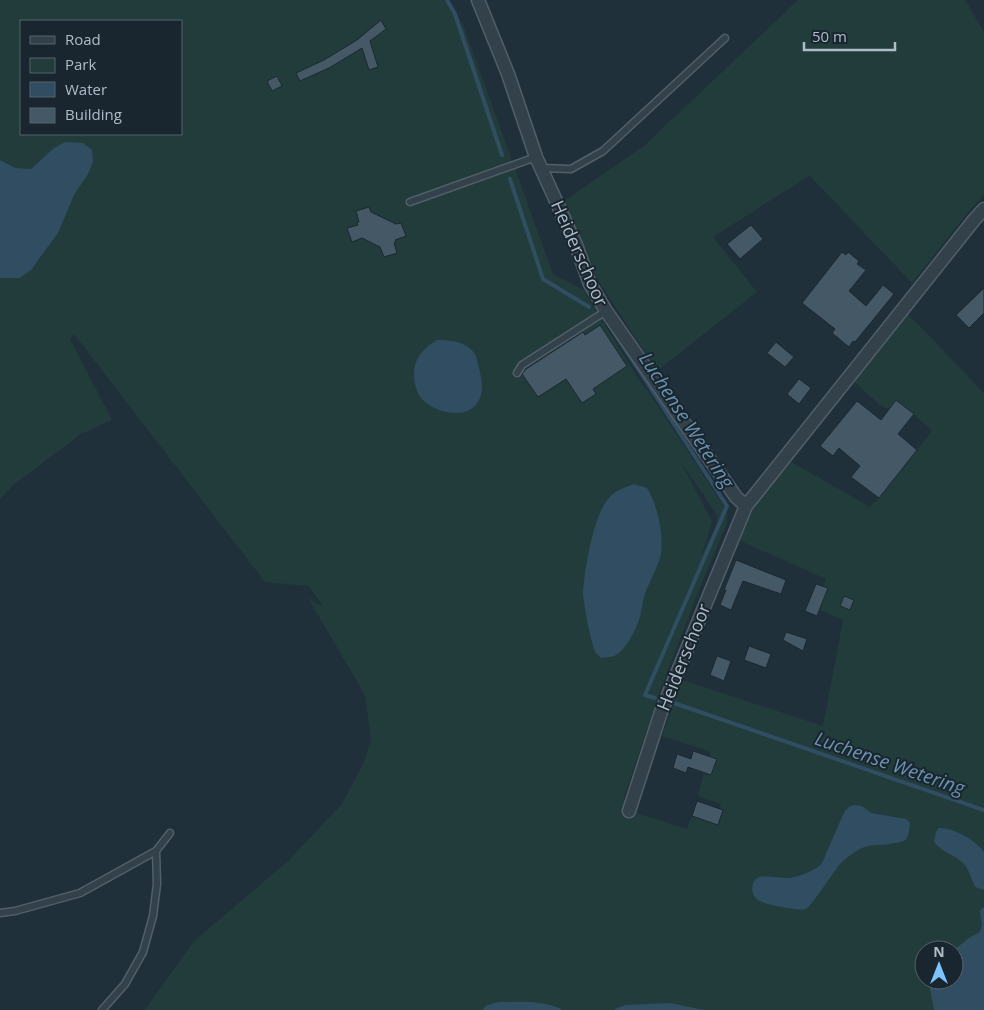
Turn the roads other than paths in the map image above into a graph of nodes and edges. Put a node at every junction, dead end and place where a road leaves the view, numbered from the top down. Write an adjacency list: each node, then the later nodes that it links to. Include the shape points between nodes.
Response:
1 (478, 0): 3 (street, Heiderschoor)
2 (725, 38): 3 (lane, via 603,150 571,169)
3 (539, 162): 4 (lane); 6 (street, Heiderschoor, via 590,284)
4 (410, 202)
5 (984, 209): 8 (street, Heiderschoor)
6 (606, 311): 7 (lane, via 522,365); 8 (street, Heiderschoor, via 736,497)
7 (517, 373)
8 (746, 506): 9 (street, Heiderschoor, via 661,712)
9 (629, 812)
10 (170, 834): 11 (lane)
11 (156, 851): 12 (lane, via 80,893); 13 (lane, via 157,884 153,916 143,952 125,984)
12 (0, 913)
13 (102, 1010)

